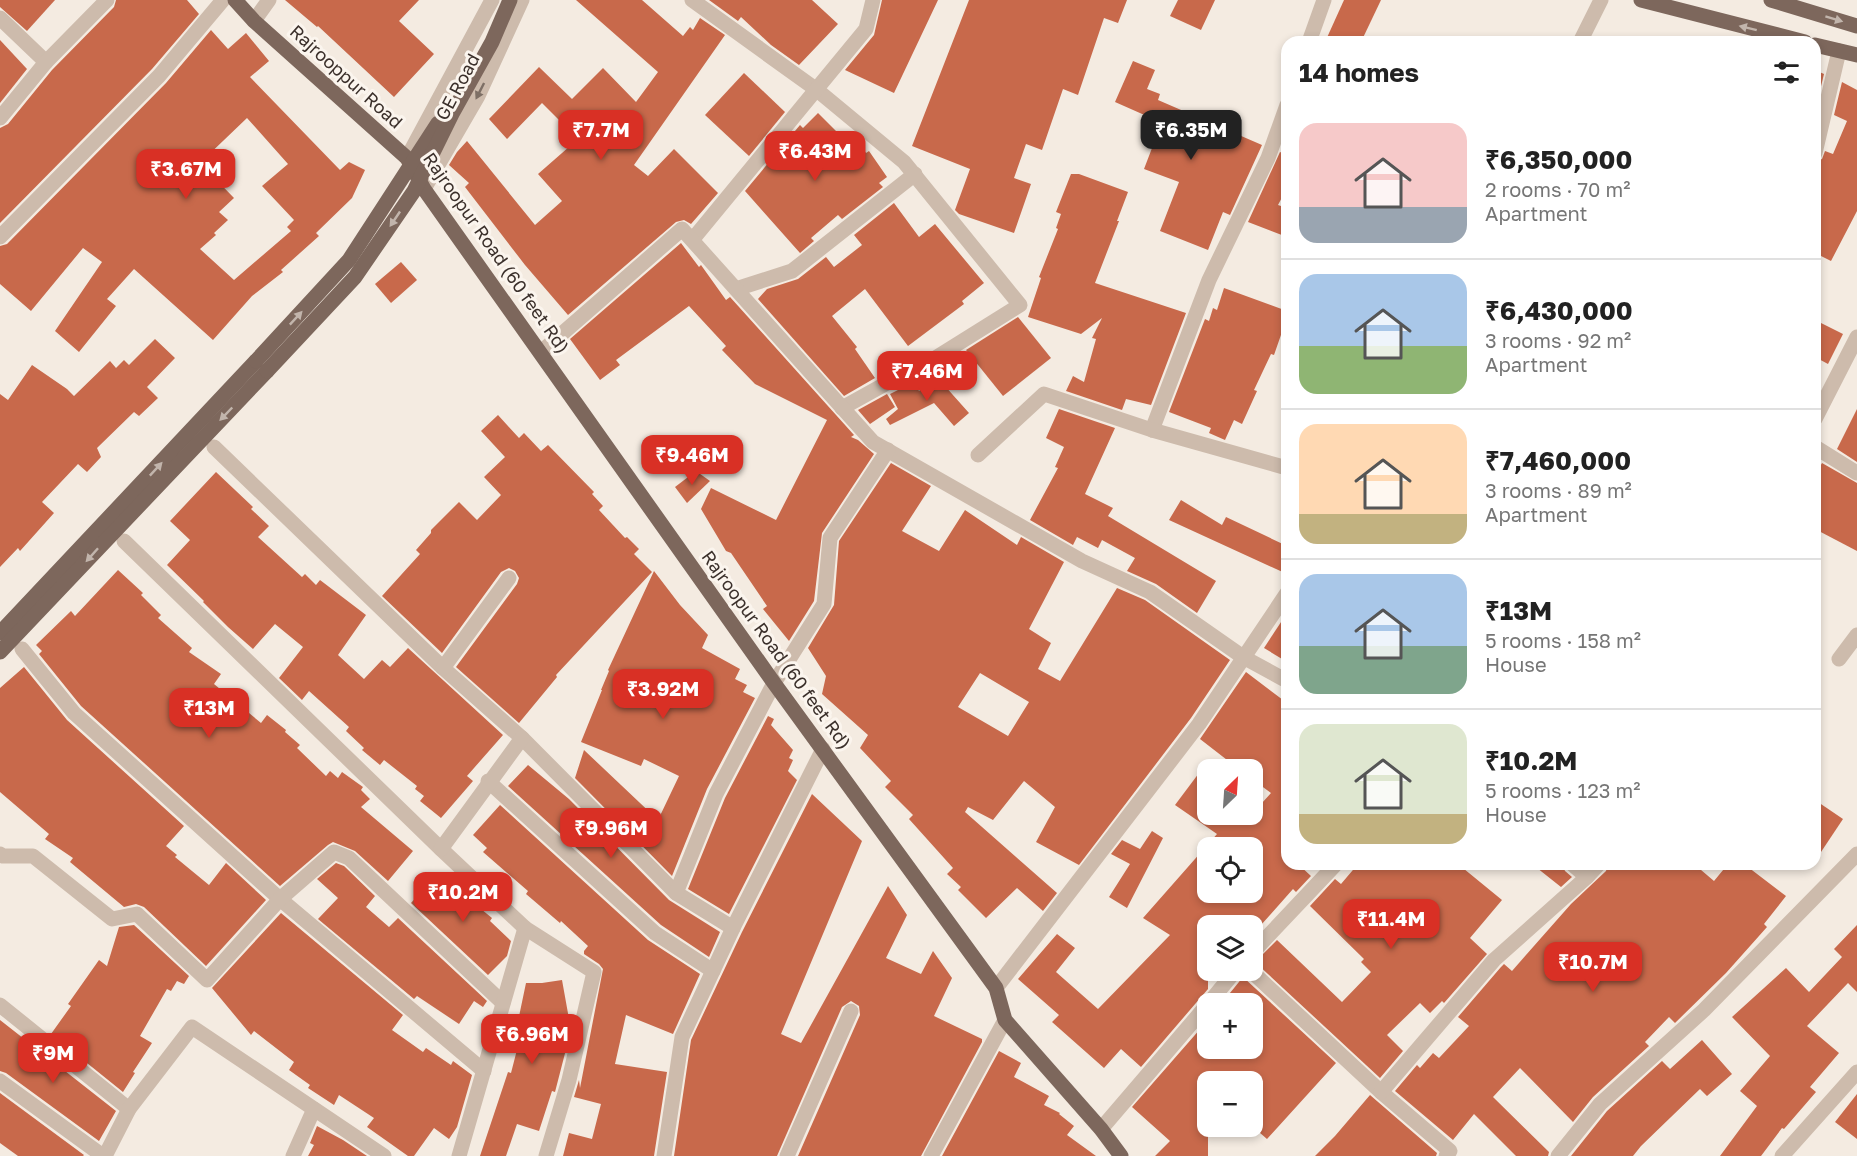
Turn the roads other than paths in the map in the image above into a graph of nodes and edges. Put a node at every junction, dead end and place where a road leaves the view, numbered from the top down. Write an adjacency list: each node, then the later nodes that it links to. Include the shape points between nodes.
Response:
1 (107, 0): 25 (street)
2 (223, 0): 33 (street, via 159,76)
3 (235, 0): 17 (main road, Rajrooppur Road)
4 (269, 0): 17 (street)
5 (492, 0): 30 (street, GE Road)
6 (501, 0): 38 (main road, one-way to 6, bridge, via 350,260 450,104)
7 (510, 0): 38 (main road, one-way to 38, bridge, via 414,191 355,277)
8 (522, 0): 32 (street, GE Road, one-way to 32, via 478,96)
9 (692, 0): 26 (street)
10 (873, 0): 26 (street, via 866,28)
11 (1324, 0): 19 (street)
12 (1601, 0): 20 (street)
13 (1641, 0): 15 (main road)
14 (1770, 0): 18 (main road, one-way to 18)
15 (1690, 6): 21 (main road, one-way to 15)
16 (0, 18): 25 (street)
17 (254, 21): 30 (main road, Rajrooppur Road)
18 (1857, 26)
19 (1311, 36)
20 (1583, 36)
21 (1786, 36)
22 (1821, 46): 23 (main road)
23 (1839, 51): 24 (main road); 29 (street)
24 (1857, 55)
25 (46, 62): 27 (street)
26 (817, 90): 31 (street); 34 (street)
27 (0, 117)
28 (1281, 122): 41 (street, via 1268,158 1209,280)
29 (1821, 128)
30 (407, 158): 32 (main road, Rajroopur Road (60 feet Rd))
31 (915, 174): 35 (street, via 792,271); 40 (street, via 1020,305 908,375)
32 (424, 189): 37 (main road, Rajroopur Road (60 feet Rd))
33 (0, 237)
34 (693, 239): 35 (street); 37 (street, via 682,229)
35 (736, 289): 40 (street)
36 (1857, 337): 39 (street)
37 (541, 352): 59 (main road, Rajroopur Road (60 feet Rd))
38 (261, 366): 51 (main road, one-way to 38); 54 (main road, one-way to 54)
39 (1821, 407)
40 (842, 408): 43 (street, via 873,442)
41 (1152, 430): 45 (street, via 1044,394); 46 (street)
42 (214, 447): 57 (street)
43 (888, 450): 55 (street, via 1082,561 1150,592); 59 (street, via 830,538 824,603)
44 (1821, 451): 47 (street)
45 (978, 455)
46 (1281, 466)
47 (1857, 473)
48 (124, 541): 63 (street)
49 (509, 578): 57 (street)
50 (1281, 602): 55 (street)
51 (0, 633)
52 (1857, 635): 56 (street)
53 (22, 649): 71 (street, via 74,713)
54 (0, 652)
55 (1243, 657): 58 (street); 78 (street, via 1199,724)
56 (1839, 659)
57 (443, 668): 60 (street)
58 (1281, 678)
59 (774, 683): 61 (main road, Rajroopur Road (60 feet Rd)); 70 (street, via 716,794)
60 (522, 738): 62 (street); 70 (street)
61 (823, 749): 73 (street); 78 (main road, Rajroopur Road (60 feet Rd))
62 (488, 781): 63 (street); 75 (street, via 655,933)
63 (441, 849): 72 (street)
64 (0, 854): 71 (street, via 33,856 112,919 137,914 207,980)
65 (1857, 854): 102 (street, via 1704,1010 1600,1104)
66 (1330, 870): 74 (street)
67 (1579, 870): 69 (street)
68 (1593, 870): 69 (street)
69 (1587, 877): 88 (street, via 1494,960)
70 (676, 893): 73 (street)
71 (280, 899): 80 (street, via 334,852 349,858); 85 (street)
72 (525, 928): 80 (street); 96 (street, via 594,972 569,1080)
73 (733, 928): 75 (street)
74 (1263, 941)
75 (713, 971): 97 (street, via 682,1037)
76 (1227, 981): 79 (street)
77 (1262, 981): 88 (street)
78 (996, 988): 84 (main road, Rajroopur Road (60 feet Rd))
79 (1217, 993)
80 (503, 1003): 85 (street)
81 (0, 1005): 89 (street)
82 (851, 1011): 98 (street)
83 (1197, 1017): 91 (street)
84 (1005, 1020): 91 (main road, Rajroopur Road (60 feet Rd)); 99 (street)
85 (484, 1071): 95 (street)
86 (1857, 1072): 103 (street)
87 (0, 1081): 92 (street)
88 (1381, 1092): 101 (street, via 1450,1150)
89 (129, 1109): 90 (street, via 192,1027); 92 (street)
90 (314, 1109): 93 (street); 94 (street)
91 (1101, 1129): 100 (main road, Rajroopur Road (60 feet Rd))
92 (104, 1156)
93 (293, 1156)
94 (384, 1156)
95 (459, 1156)
96 (546, 1156)
97 (664, 1156)
98 (787, 1156)
99 (931, 1156)
100 (1121, 1156)
101 (1446, 1156)
102 (1558, 1156)
103 (1782, 1156)

